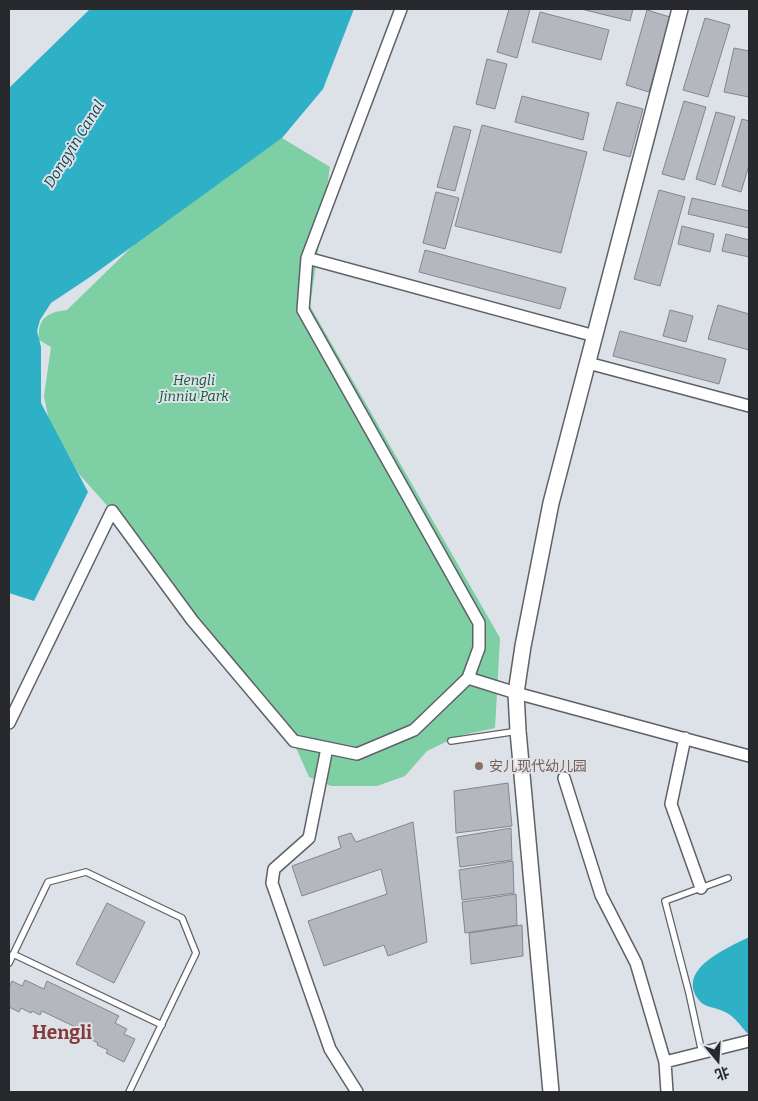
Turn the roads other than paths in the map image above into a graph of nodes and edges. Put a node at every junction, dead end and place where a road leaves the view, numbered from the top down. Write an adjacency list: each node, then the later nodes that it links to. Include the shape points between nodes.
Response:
1 (401, 9): 3 (street)
2 (680, 9): 4 (street)
3 (307, 258): 4 (street); 7 (street, via 303,310 479,623 479,648)
4 (595, 336): 5 (street)
5 (588, 363): 6 (street); 8 (street, via 551,502)
6 (749, 406)
7 (468, 678): 8 (street); 13 (street, via 414,730 357,754)
8 (516, 692): 10 (street); 11 (street)
9 (9, 723): 13 (street, via 112,511 192,620 294,741)
10 (518, 731): 12 (lane); 26 (street)
11 (685, 738): 14 (street); 17 (street, via 671,804)
12 (451, 741)
13 (327, 748): 25 (street, via 308,838 274,869 272,883 330,1049)
14 (749, 756)
15 (564, 778): 23 (street, via 602,895 636,963)
16 (728, 878): 17 (lane)
17 (701, 888): 22 (lane, via 665,901)
18 (13, 954): 19 (lane); 20 (lane); 20 (lane, via 48,882 86,872 182,918 196,954)
19 (9, 963)
20 (162, 1025): 24 (lane)
21 (749, 1041): 22 (street)
22 (702, 1053): 23 (street)
23 (665, 1062): 27 (street)
24 (129, 1092)
25 (357, 1092)
26 (551, 1092)
27 (667, 1092)

